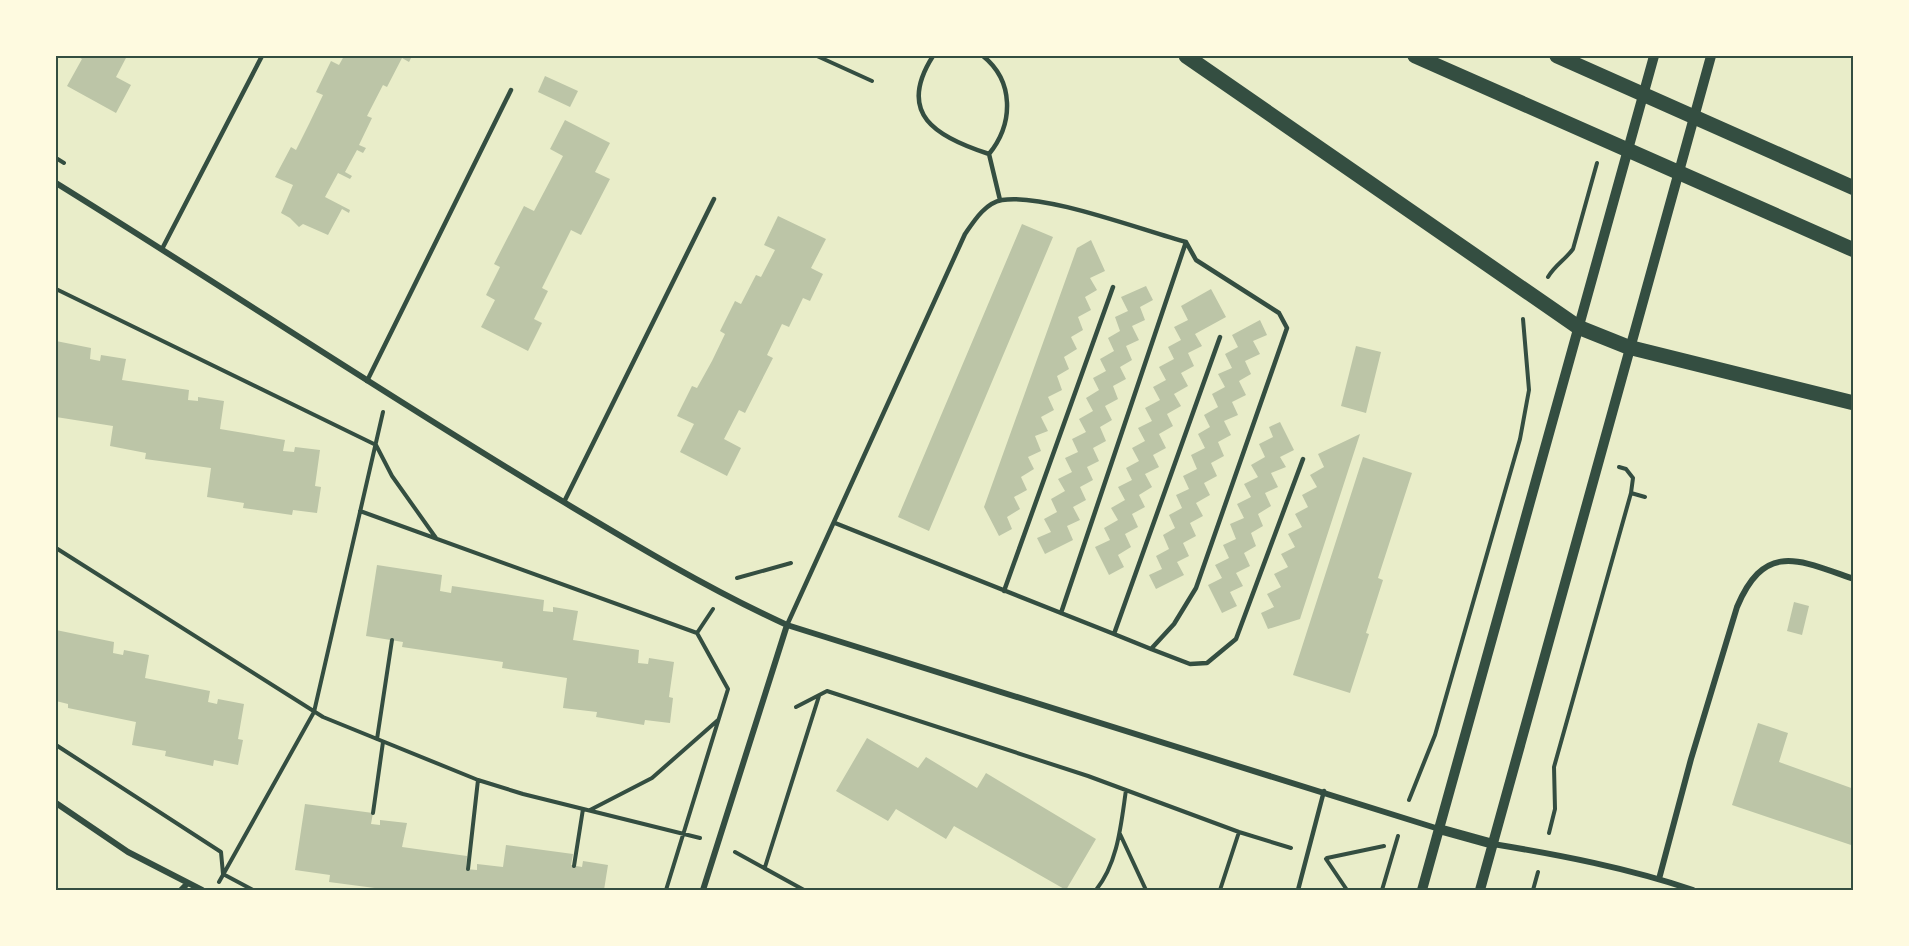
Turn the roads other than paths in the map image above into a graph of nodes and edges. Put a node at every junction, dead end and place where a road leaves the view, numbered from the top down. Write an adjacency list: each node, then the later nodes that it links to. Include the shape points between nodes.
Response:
1 (262, 56): 16 (lane)
2 (933, 56): 10 (lane, via 917,93 920,109 940,132)
3 (983, 56): 10 (lane, via 1001,77 1009,107 1003,135)
4 (1186, 56): 19 (main road)
5 (1415, 56): 17 (main road)
6 (1557, 56): 12 (main road)
7 (1654, 56): 19 (street)
8 (1711, 56): 21 (street)
9 (511, 90): 22 (lane)
10 (989, 154): 14 (lane)
11 (56, 183): 16 (street)
12 (1854, 189)
13 (714, 199): 25 (lane)
14 (1000, 200): 15 (lane, via 1036,200); 26 (lane, via 979,213 965,234)
15 (1186, 242): 29 (lane); 32 (lane, via 1196,260 1279,313 1287,328 1196,588 1174,624)
16 (162, 249): 22 (street)
17 (1854, 250)
18 (1113, 287): 28 (lane)
19 (1578, 327): 21 (main road); 35 (street)
20 (1220, 337): 31 (lane)
21 (1628, 347): 23 (main road); 36 (street)
22 (367, 381): 25 (street)
23 (1854, 403)
24 (1303, 459): 32 (lane, via 1236,639 1208,663 1190,664)
25 (564, 502): 30 (street, via 722,596)
26 (835, 523): 28 (lane); 30 (lane)
27 (1854, 579): 37 (street, via 1807,563 1784,561 1763,568 1747,583 1691,759)
28 (1004, 591): 29 (lane)
29 (1061, 613): 31 (lane)
30 (787, 625): 33 (street); 41 (street)
31 (1114, 634): 32 (lane)
32 (1151, 649)
33 (1324, 791): 35 (street); 42 (lane)
34 (56, 802): 38 (street, via 128,852)
35 (1438, 829): 36 (street); 43 (street)
36 (1493, 844): 37 (street); 44 (street)
37 (1659, 879): 45 (street)
38 (188, 883): 39 (street); 40 (street)
39 (181, 891)
40 (202, 891)
41 (703, 891)
42 (1298, 891)
43 (1422, 891)
44 (1480, 891)
45 (1693, 891)

